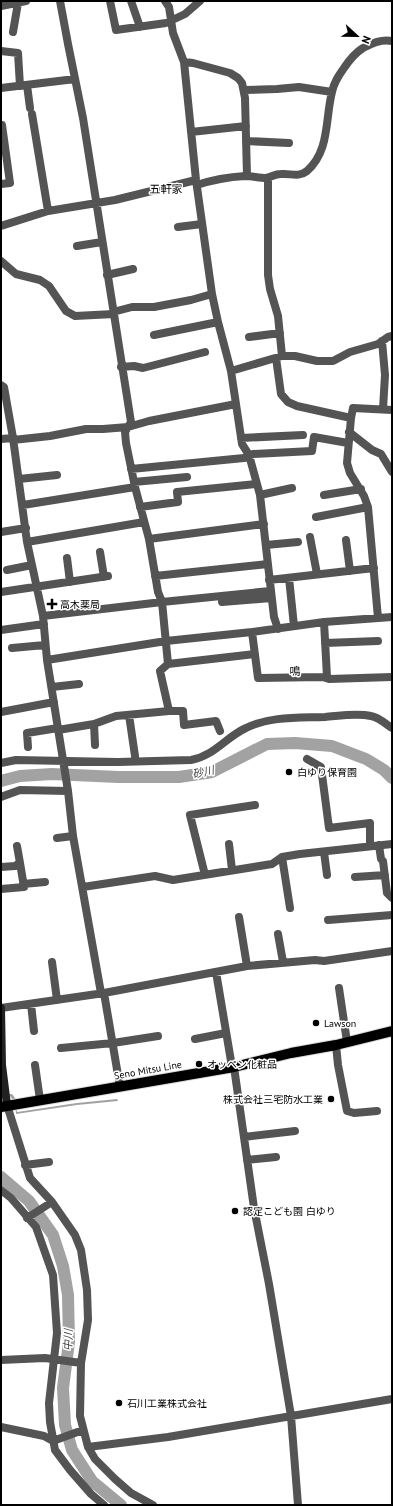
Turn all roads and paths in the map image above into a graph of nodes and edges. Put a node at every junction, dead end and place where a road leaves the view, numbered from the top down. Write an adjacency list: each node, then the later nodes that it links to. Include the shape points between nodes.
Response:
1 (60, 1): 14 (street)
2 (110, 1): 9 (street, via 116,30)
3 (131, 1): 9 (street)
4 (165, 1): 8 (street, via 169,6)
5 (200, 1): 8 (street)
6 (17, 2): 7 (street); 10 (street)
7 (1, 6)
8 (172, 21): 9 (street); 13 (street)
9 (140, 27)
10 (13, 32)
11 (392, 41): 18 (street, via 376,42 356,52 337,77)
12 (1, 52): 15 (street, via 18,53)
13 (184, 62): 17 (street, via 193,62 230,73 238,78); 21 (street)
14 (75, 79): 15 (street); 28 (street)
15 (24, 85): 16 (street); 29 (street, via 31,111)
16 (1, 88)
17 (244, 90): 18 (street, via 299,87); 20 (street)
18 (332, 92): 25 (street, via 321,155 316,162 301,175 275,174)
19 (2, 125): 27 (street, via 10,183)
20 (246, 126): 21 (street); 22 (street)
21 (191, 132): 26 (street)
22 (246, 141): 23 (street); 24 (street)
23 (288, 143)
24 (247, 176): 25 (street); 26 (street)
25 (268, 178): 41 (street, via 268,275)
26 (196, 182): 28 (street); 30 (street)
27 (1, 184)
28 (96, 202): 29 (street); 33 (street)
29 (48, 211): 31 (street)
30 (202, 224): 32 (street); 38 (street)
31 (1, 226)
32 (178, 227)
33 (102, 242): 34 (street); 37 (street)
34 (77, 246)
35 (1, 260): 39 (street, via 16,274 40,280 49,286 66,311 75,316)
36 (133, 269): 37 (street)
37 (107, 275): 39 (street)
38 (212, 294): 39 (street, via 184,302 154,307 132,307); 40 (street)
39 (113, 313): 48 (street)
40 (218, 322): 42 (street); 49 (street)
41 (280, 333): 44 (street); 47 (street)
42 (154, 335)
43 (392, 336): 45 (street)
44 (249, 337)
45 (382, 341): 47 (street, via 334,360); 52 (street, via 385,376)
46 (205, 352): 48 (street, via 143,368)
47 (279, 357): 49 (street); 54 (street, via 280,388 288,402)
48 (121, 367): 55 (street, via 131,422)
49 (231, 371): 51 (street)
50 (1, 385): 60 (street, via 4,387)
51 (236, 404): 55 (street); 58 (street)
52 (383, 409): 53 (street); 54 (street, via 353,408)
53 (392, 410)
54 (350, 418): 56 (street)
55 (128, 427): 60 (street, via 86,429 50,436); 63 (street, via 125,432)
56 (349, 432): 61 (street); 64 (street, via 381,454)
57 (303, 435): 58 (street)
58 (241, 438): 62 (street)
59 (1, 439): 60 (street)
60 (13, 439): 67 (street)
61 (348, 443): 62 (street, via 314,437 312,451); 71 (street, via 347,463 350,473)
62 (249, 455): 63 (street, via 244,458); 69 (street)
63 (131, 469): 68 (street)
64 (392, 472)
65 (57, 475): 67 (street)
66 (186, 477): 68 (street)
67 (19, 479): 74 (street)
68 (134, 484): 74 (street); 75 (street)
69 (257, 484): 72 (street); 75 (street, via 177,492 178,502)
70 (292, 488): 72 (street)
71 (361, 489): 73 (street); 76 (street)
72 (260, 495): 79 (street)
73 (324, 495)
74 (23, 505): 80 (street)
75 (140, 507): 78 (street)
76 (368, 507): 77 (street); 92 (street)
77 (316, 517)
78 (144, 522): 83 (street); 85 (street)
79 (264, 524): 83 (street); 87 (street)
80 (26, 528): 81 (street); 85 (street)
81 (1, 532)
82 (310, 538): 95 (street)
83 (149, 539): 96 (street)
84 (346, 540): 94 (street)
85 (27, 542): 91 (street)
86 (298, 542): 87 (street)
87 (266, 545): 90 (street)
88 (100, 552): 99 (street, via 106,576)
89 (67, 558): 99 (street)
90 (268, 564): 96 (street); 98 (street)
91 (32, 565): 93 (street); 100 (street)
92 (374, 568): 94 (street); 106 (street)
93 (7, 570)
94 (350, 571): 95 (street)
95 (317, 574): 97 (street)
96 (155, 576): 103 (street)
97 (289, 578): 98 (street); 109 (street)
98 (269, 580): 102 (street)
99 (70, 582): 100 (street)
100 (37, 587): 101 (street); 107 (street)
101 (1, 592)
102 (271, 594): 103 (street); 104 (street); 110 (street)
103 (162, 602): 107 (street); 114 (street)
104 (222, 602)
105 (392, 617): 106 (street)
106 (378, 618): 108 (street)
107 (43, 620): 111 (street); 116 (street)
108 (324, 622): 109 (street); 115 (street)
109 (294, 626): 110 (street)
110 (278, 628): 112 (street)
111 (1, 630)
112 (252, 632): 114 (street); 118 (street)
113 (378, 640): 115 (street)
114 (166, 641): 119 (street); 120 (street)
115 (325, 643): 121 (street)
116 (46, 645): 117 (street); 119 (street)
117 (12, 648)
118 (255, 654): 120 (street); 121 (street, via 258,678)
119 (47, 660): 124 (street)
120 (168, 664): 126 (street, via 160,670)
121 (327, 677): 122 (street)
122 (392, 677)
123 (79, 684): 124 (street)
124 (52, 687): 125 (street)
125 (54, 702): 127 (street); 131 (street)
126 (169, 711): 128 (street); 132 (street, via 183,711 184,725 216,721)
127 (1, 712)
128 (129, 715): 129 (street, via 116,716); 135 (street)
129 (94, 724): 131 (street); 133 (street)
130 (392, 728): 137 (street, via 371,716 273,720 246,728 199,759)
131 (58, 729): 134 (street, via 27,733); 137 (street)
132 (220, 731)
133 (95, 745)
134 (28, 747)
135 (135, 756)
136 (307, 759): 148 (street, via 321,767 329,828 370,823)
137 (63, 762): 138 (street, via 16,760); 139 (street)
138 (1, 763)
139 (68, 790): 140 (street, via 20,790); 142 (street)
140 (1, 797)
141 (255, 806): 154 (street, via 190,815)
142 (73, 836): 143 (street); 160 (street)
143 (57, 838)
144 (230, 844): 153 (street)
145 (392, 844): 146 (street)
146 (379, 845): 148 (street); 156 (street)
147 (17, 846): 151 (street)
148 (370, 846): 149 (street)
149 (324, 852): 150 (street); 155 (street)
150 (282, 857): 153 (street, via 272,864); 163 (street)
151 (20, 863): 152 (street); 159 (street)
152 (1, 867)
153 (232, 870): 154 (street)
154 (205, 875): 160 (street, via 173,880 155,876)
155 (327, 875)
156 (387, 876): 157 (street); 162 (street, via 387,893)
157 (355, 877)
158 (45, 882): 159 (street)
159 (23, 884): 161 (street, via 24,887)
160 (83, 887): 174 (street)
161 (1, 889)
162 (392, 898)
163 (290, 908)
164 (392, 915): 166 (street)
165 (239, 917): 171 (street)
166 (328, 920)
167 (278, 934): 170 (street)
168 (392, 951): 170 (street, via 324,962)
169 (52, 962): 175 (street)
170 (283, 962): 171 (street)
171 (247, 966): 172 (street)
172 (216, 972): 174 (street); 180 (street)
173 (339, 988): 183 (street)
174 (102, 993): 175 (street); 184 (street)
175 (57, 1000): 176 (street)
176 (31, 1004): 177 (street); 178 (street)
177 (1, 1008): 191 (street)
178 (34, 1031)
179 (392, 1031): 183 (main road, Seno Mitsu Line)
180 (226, 1033): 182 (street); 188 (street)
181 (158, 1036): 184 (street)
182 (195, 1038)
183 (347, 1042): 185 (main road, Seno Mitsu Line)
184 (113, 1043): 186 (street); 189 (street)
185 (336, 1045): 188 (main road, Seno Mitsu Line); 192 (street, via 347,1111)
186 (61, 1048)
187 (34, 1065): 190 (street)
188 (233, 1067): 189 (main road, Seno Mitsu Line); 194 (street)
189 (120, 1087): 190 (main road, Seno Mitsu Line)
190 (40, 1100): 191 (main road, Seno Mitsu Line)
191 (4, 1106): 198 (street)
192 (377, 1111)
193 (295, 1132): 194 (street)
194 (244, 1137): 196 (street)
195 (276, 1157): 196 (street)
196 (247, 1160): 206 (street)
197 (49, 1162): 198 (street)
198 (25, 1165): 200 (street, via 30,1178)
199 (1, 1190): 201 (street)
200 (52, 1202): 201 (street); 204 (street, via 75,1235 81,1250 88,1320)
201 (27, 1218): 203 (street, via 36,1227 53,1275 56,1333)
202 (1, 1360): 203 (street)
203 (54, 1360): 204 (street); 209 (street, via 49,1403)
204 (81, 1363): 208 (street, via 80,1416)
205 (392, 1399): 206 (street)
206 (291, 1416): 210 (street, via 168,1437); 213 (street)
207 (1, 1427): 209 (street, via 44,1436)
208 (83, 1430): 209 (street); 210 (street)
209 (53, 1441): 211 (street, via 55,1450 70,1470)
210 (88, 1447): 212 (street, via 95,1459 115,1479 131,1493)
211 (104, 1505)
212 (153, 1505)
213 (298, 1505)

